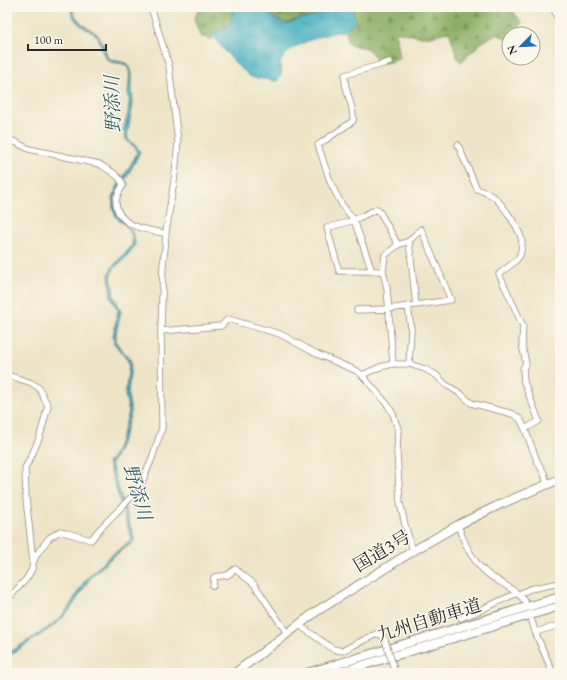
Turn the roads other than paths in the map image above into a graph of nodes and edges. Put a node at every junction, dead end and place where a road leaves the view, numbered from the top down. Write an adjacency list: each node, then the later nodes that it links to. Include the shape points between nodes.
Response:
1 (151, 7): 8 (street, via 169,66 178,142)
2 (553, 7): 3 (street)
3 (560, 24)
4 (390, 62): 7 (street, via 345,74 344,81 354,115 353,121 318,145 331,184 342,205)
5 (7, 138): 8 (street, via 29,149 99,164 109,169 122,180 123,185 116,201 122,217 138,228)
6 (458, 145): 22 (street, via 477,189 494,198 504,208 516,226 522,242 520,254 499,274 523,326 522,344 526,364 523,368 524,382 539,421)
7 (354, 220): 10 (street, via 377,209); 11 (street); 11 (street, via 327,228 339,271)
8 (166, 232): 17 (street)
9 (409, 241): 10 (street); 13 (street); 13 (street, via 421,229 451,300)
10 (398, 245): 12 (street, via 385,255)
11 (372, 271): 12 (street)
12 (383, 271): 15 (street)
13 (416, 305): 14 (street)
14 (408, 306): 15 (street); 19 (street, via 411,329)
15 (388, 309): 16 (street); 18 (street)
16 (357, 310)
17 (162, 332): 21 (street, via 220,326 228,319 280,334); 27 (street, via 162,428 139,489 91,540 60,531 49,538)
18 (393, 364): 19 (street); 21 (street)
19 (409, 364): 22 (street, via 425,368 436,375 471,404 513,414 520,419)
20 (7, 375): 27 (street, via 32,382 39,388 48,406 40,436 26,468 26,498)
21 (362, 375): 26 (street, via 387,404 398,429 400,502)
22 (525, 430): 24 (street)
23 (560, 479): 24 (highway, 国道3号)
24 (547, 484): 25 (highway, 国道3号)
25 (458, 525): 26 (highway, 国道3号); 30 (street, via 462,539 479,565)
26 (413, 551): 37 (highway, 国道3号)
27 (33, 563): 32 (street, via 27,578)
28 (560, 582): 30 (street)
29 (213, 586): 40 (street, via 214,577 228,575 235,569 254,584)
30 (518, 594): 33 (street); 35 (street)
31 (560, 597): 43 (highway, 九州自動車道)
32 (7, 600)
33 (525, 601)
34 (560, 606): 44 (highway, 九州自動車道)
35 (461, 618)
36 (532, 621): 39 (street)
37 (298, 625): 40 (highway, 国道3号); 41 (street, bridge, via 333,649 342,651 376,634 382,635)
38 (560, 625): 39 (street)
39 (535, 632): 45 (street)
40 (288, 633): 42 (highway, 国道3号)
41 (394, 671)
42 (235, 673)
43 (307, 673)
44 (337, 673)
45 (553, 673)

